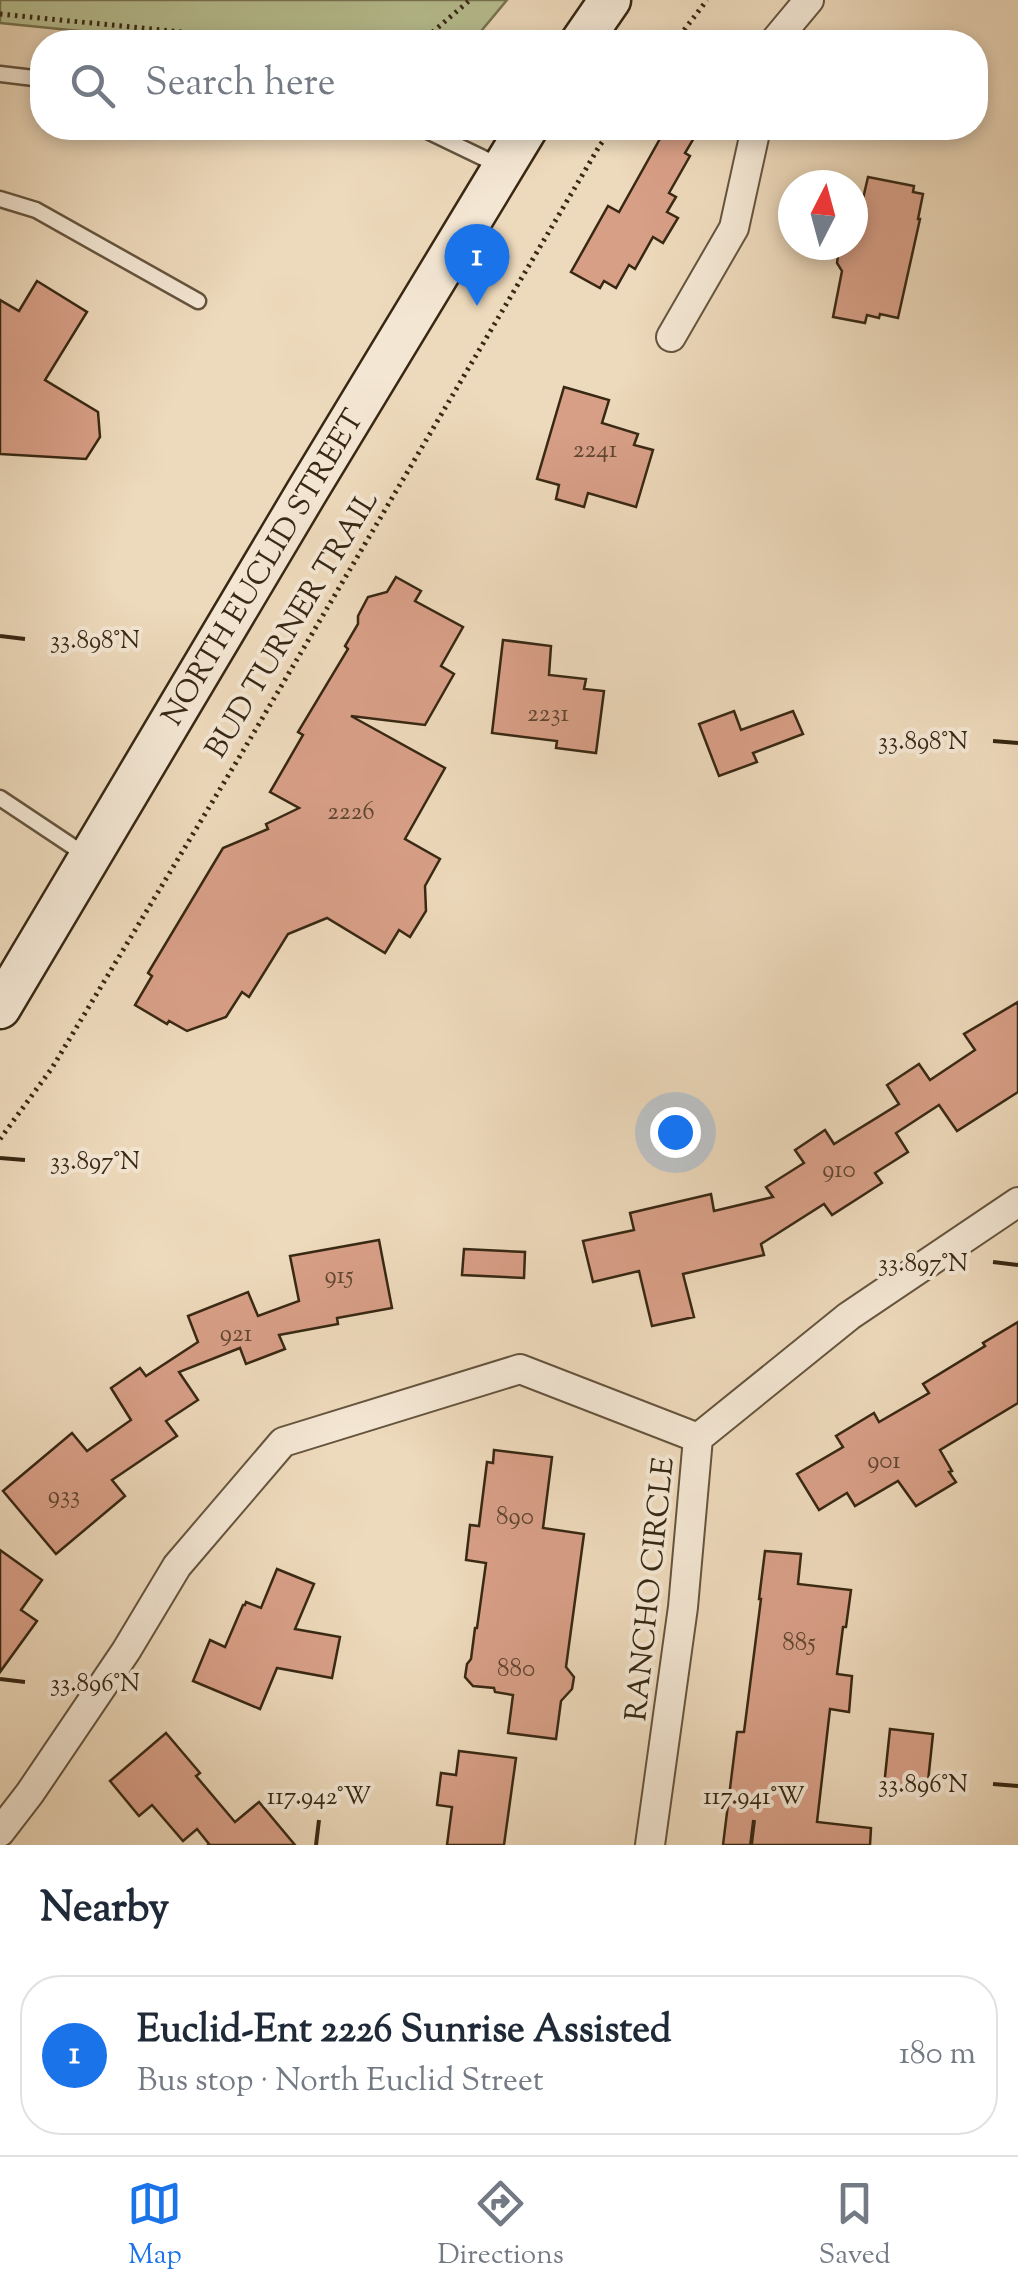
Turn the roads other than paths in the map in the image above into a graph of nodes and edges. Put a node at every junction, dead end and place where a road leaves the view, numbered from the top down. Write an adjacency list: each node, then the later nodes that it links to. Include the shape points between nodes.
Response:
1 (610, 0): 3 (main road)
2 (808, 0): 4 (street)
3 (589, 30)
4 (784, 30)
5 (0, 74): 6 (lane)
6 (30, 78)
7 (445, 140): 10 (lane)
8 (520, 140): 10 (main road, NORTH EUCLID STREET)
9 (753, 140): 13 (street, via 734,228)
10 (502, 168): 15 (main road, NORTH EUCLID STREET)
11 (0, 199): 12 (lane, via 36,210)
12 (198, 301)
13 (670, 337)
14 (0, 798): 15 (lane)
15 (90, 858): 16 (main road, NORTH EUCLID STREET)
16 (0, 1008)
17 (1018, 1202): 18 (street, RANCHO CIRCLE, via 848,1316)
18 (698, 1438): 19 (street, via 520,1370 282,1442 178,1566); 20 (street, RANCHO CIRCLE)
19 (0, 1832)
20 (650, 1845)

